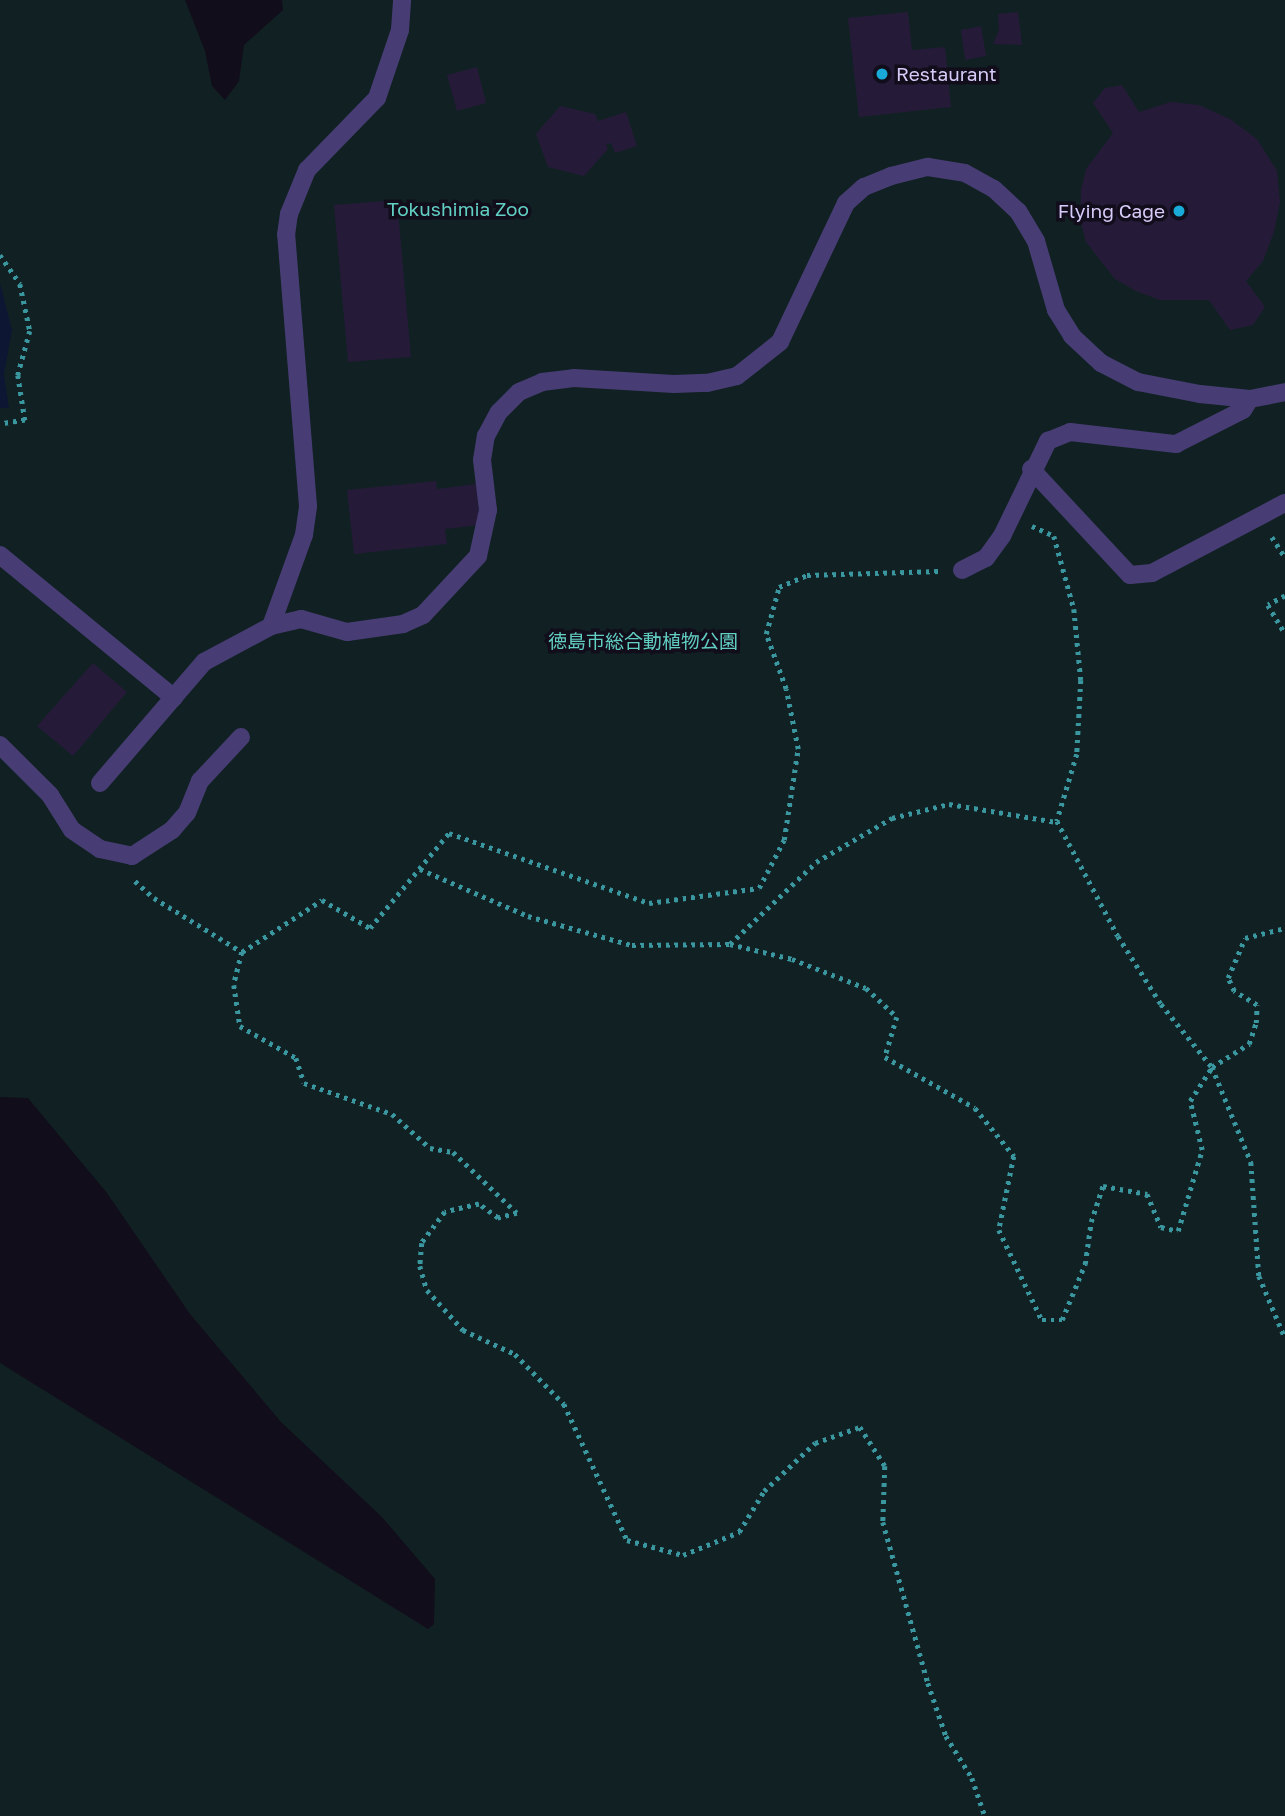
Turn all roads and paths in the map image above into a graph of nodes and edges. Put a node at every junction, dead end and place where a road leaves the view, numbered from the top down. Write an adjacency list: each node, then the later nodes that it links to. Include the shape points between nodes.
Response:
1 (402, 0): 12 (lane, via 400,30 377,98 307,170 289,214 286,235 308,506 304,535)
2 (0, 255): 5 (path, via 20,284 30,331 18,375 24,420)
3 (1285, 392): 4 (lane)
4 (1250, 399): 6 (lane, via 1243,410 1176,444 1070,432 1048,441); 12 (lane, via 1138,382 1101,363 1072,336 1056,310 1036,241 1018,211 965,173 928,167 864,187 846,203 780,342 737,376 674,384 573,378 542,382 519,392 499,412 486,436 482,460 488,510 478,556 423,615 403,624 347,632 301,619)
5 (0, 424)
6 (1031, 470): 7 (lane, via 1130,575 1152,573); 8 (lane)
7 (1285, 503)
8 (1011, 516): 10 (lane, via 986,558); 18 (path, via 1054,536 1074,609 1081,680 1077,754)
9 (0, 555): 14 (lane)
10 (962, 569): 20 (path, via 807,575 779,587 766,634 786,689 798,749 784,840 759,888 649,903 449,833)
11 (1285, 596): 13 (path, via 1268,605)
12 (271, 626): 14 (lane, via 204,662)
13 (1285, 633)
14 (174, 698): 17 (lane)
15 (241, 737): 19 (lane, via 200,781 187,813 153,846 132,856)
16 (0, 745): 19 (lane, via 50,795 72,830)
17 (100, 783)
18 (1058, 822): 22 (path, via 949,804 892,818 816,862); 24 (path, via 1118,936 1161,1004)
19 (100, 849): 23 (path, via 154,898)
20 (420, 869): 22 (path, via 528,916 632,945); 23 (path, via 370,928 322,900)
21 (1285, 928): 24 (path, via 1245,938 1228,978 1234,991 1257,1005 1256,1023 1249,1044)
22 (730, 944): 24 (path, via 792,959 866,988 897,1017 885,1057 975,1108 1014,1156 999,1230 1042,1321 1062,1320 1085,1264 1102,1186 1147,1194 1160,1227 1178,1231 1202,1150 1190,1101)
23 (242, 952): 26 (path, via 234,985 240,1026 296,1058 304,1083 392,1114 429,1148 453,1152 517,1213 498,1218 479,1204 445,1212 422,1243 420,1266 427,1290 463,1330 515,1354 564,1405 627,1540 683,1555 739,1532 764,1491 815,1443 860,1427 885,1466 883,1522 928,1683 946,1736 972,1778)
24 (1212, 1068): 25 (path, via 1251,1162 1259,1276)
25 (1285, 1338)
26 (985, 1816)

